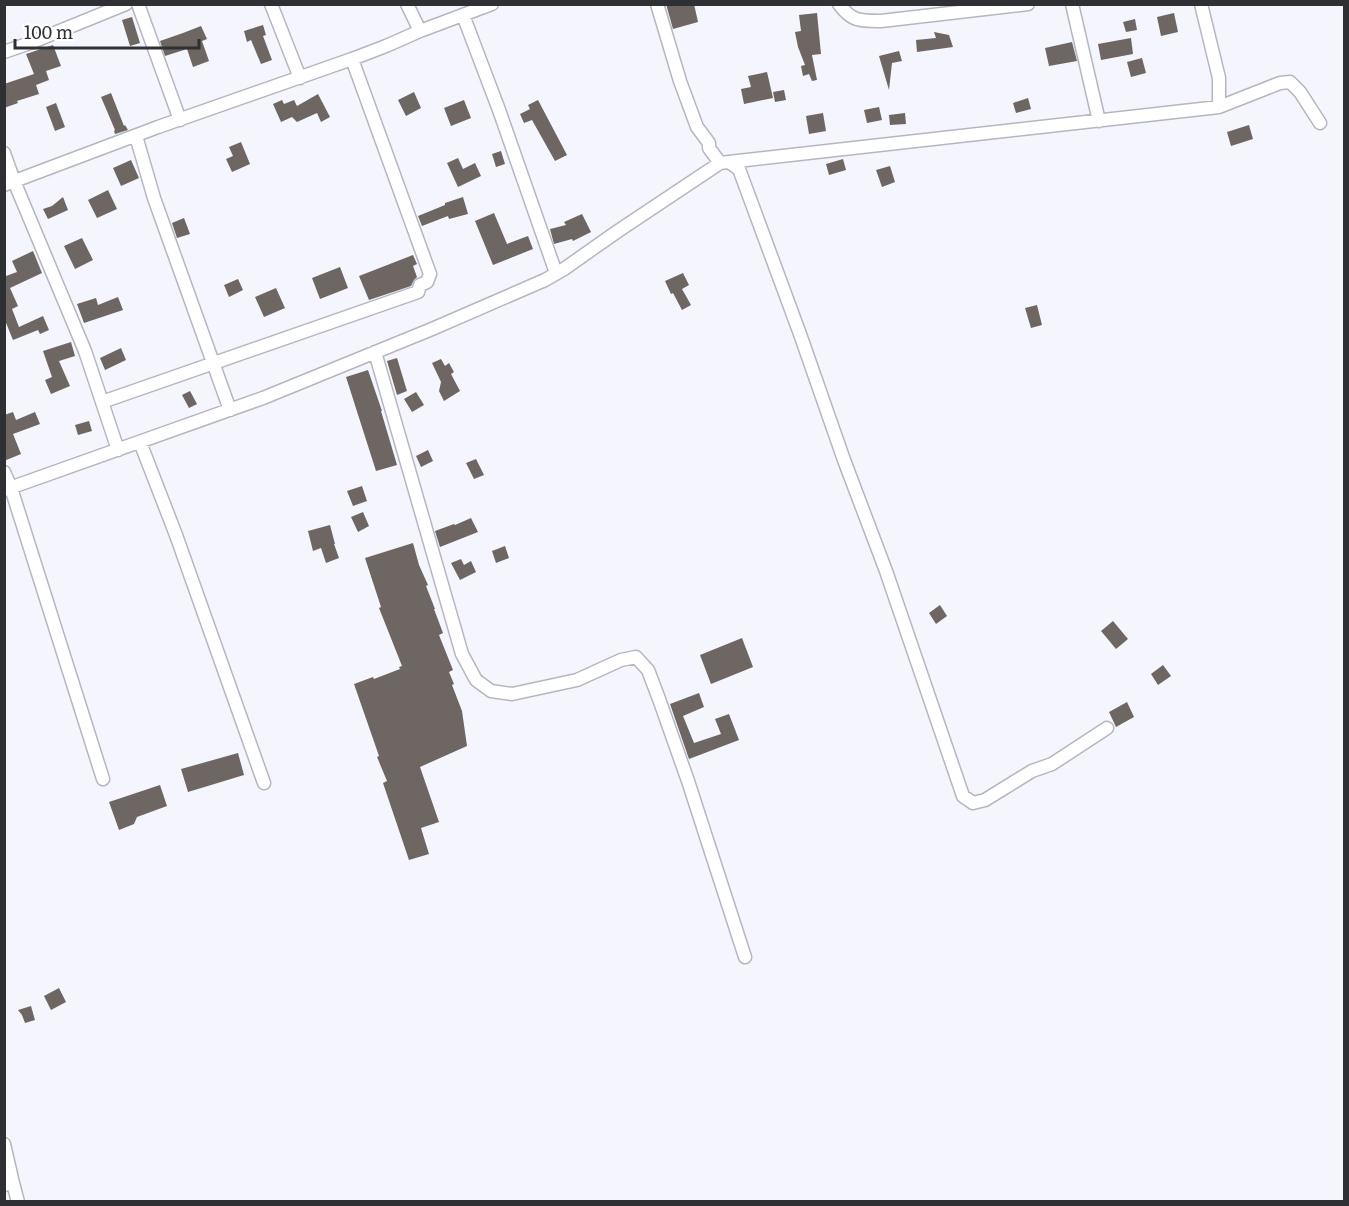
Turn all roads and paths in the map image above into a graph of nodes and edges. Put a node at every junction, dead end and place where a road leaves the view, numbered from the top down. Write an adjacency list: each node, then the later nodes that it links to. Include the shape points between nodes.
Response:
1 (126, 4): 13 (street)
2 (138, 4): 17 (street)
3 (271, 4): 15 (street)
4 (407, 4): 12 (street)
5 (492, 4): 11 (street)
6 (657, 4): 22 (street, via 697,127)
7 (839, 4): 8 (street, via 858,21)
8 (1028, 4)
9 (1072, 4): 18 (street)
10 (1201, 4): 16 (street, via 1219,78)
11 (463, 15): 12 (street); 24 (street)
12 (420, 31): 14 (street)
13 (4, 52)
14 (352, 59): 15 (street); 26 (street, via 430,274 427,282 420,285 418,292)
15 (300, 78): 17 (street)
16 (1219, 107): 18 (street); 19 (street, via 1290,82)
17 (180, 120): 20 (street)
18 (1099, 121): 22 (street)
19 (1320, 123)
20 (136, 135): 23 (street); 26 (street, via 154,198)
21 (4, 153): 23 (street)
22 (724, 162): 24 (street); 33 (street, via 739,168 886,571 963,796 973,803 986,800)
23 (10, 183): 27 (street, via 81,341)
24 (556, 273): 25 (street)
25 (375, 352): 28 (street); 36 (street, via 459,645 476,680 491,691 512,694 577,680 636,657 648,670 659,699)
26 (214, 363): 27 (street); 28 (street)
27 (102, 402): 30 (street)
28 (230, 410): 29 (street)
29 (140, 442): 30 (street); 35 (street)
30 (118, 450): 32 (street)
31 (4, 472): 32 (street)
32 (8, 489): 34 (street)
33 (1107, 728)
34 (103, 779)
35 (264, 783)
36 (744, 957)
37 (4, 1144): 38 (street)
38 (9, 1184): 39 (street)
39 (18, 1202)

